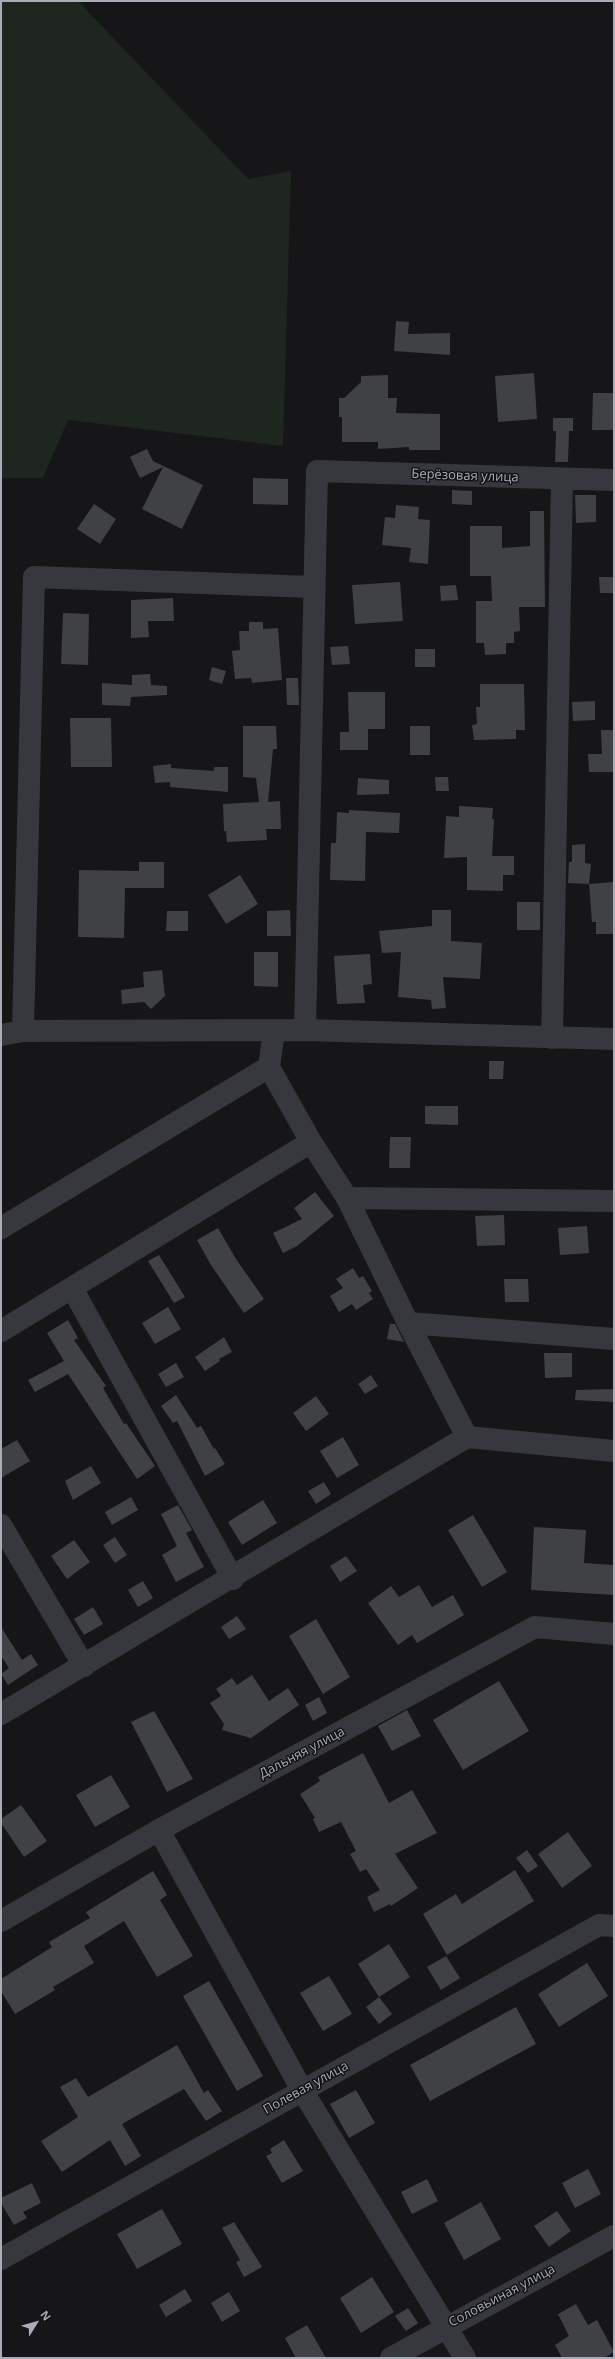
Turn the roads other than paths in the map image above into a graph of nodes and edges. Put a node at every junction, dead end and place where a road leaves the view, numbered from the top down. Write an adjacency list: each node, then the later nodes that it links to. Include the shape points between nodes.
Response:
1 (562, 479): 2 (street, Берёзовая улица); 3 (street, Берёзовая улица, via 317,471); 8 (street)
2 (614, 480)
3 (313, 587): 4 (street); 5 (street, via 34,578)
4 (305, 1030): 6 (street); 8 (street)
5 (23, 1031): 6 (street); 7 (street)
6 (274, 1031): 10 (street)
7 (1, 1035)
8 (552, 1038): 9 (street)
9 (614, 1039)
10 (270, 1067): 11 (street); 14 (street)
11 (311, 1142): 12 (street); 15 (street)
12 (347, 1198): 13 (street); 16 (street)
13 (614, 1201)
14 (1, 1228)
15 (72, 1288): 17 (street); 22 (street)
16 (408, 1323): 18 (street); 19 (street)
17 (1, 1331)
18 (614, 1339)
19 (468, 1437): 20 (street); 22 (street)
20 (614, 1451)
21 (1, 1525): 24 (street)
22 (233, 1579): 24 (street)
23 (614, 1634): 26 (street, Дальняя улица, via 535,1627)
24 (84, 1666): 25 (street)
25 (1, 1714)
26 (159, 1830): 27 (street, Дальняя улица); 29 (street)
27 (1, 1921)
28 (614, 1926): 29 (street, Полевая улица, via 599,1925)
29 (302, 2090): 31 (street, Полевая улица); 32 (street)
30 (614, 2236): 32 (street, Соловьиная улица)
31 (1, 2259)
32 (445, 2327): 33 (street, Соловьиная улица); 34 (street)
33 (391, 2358)
34 (465, 2358)

